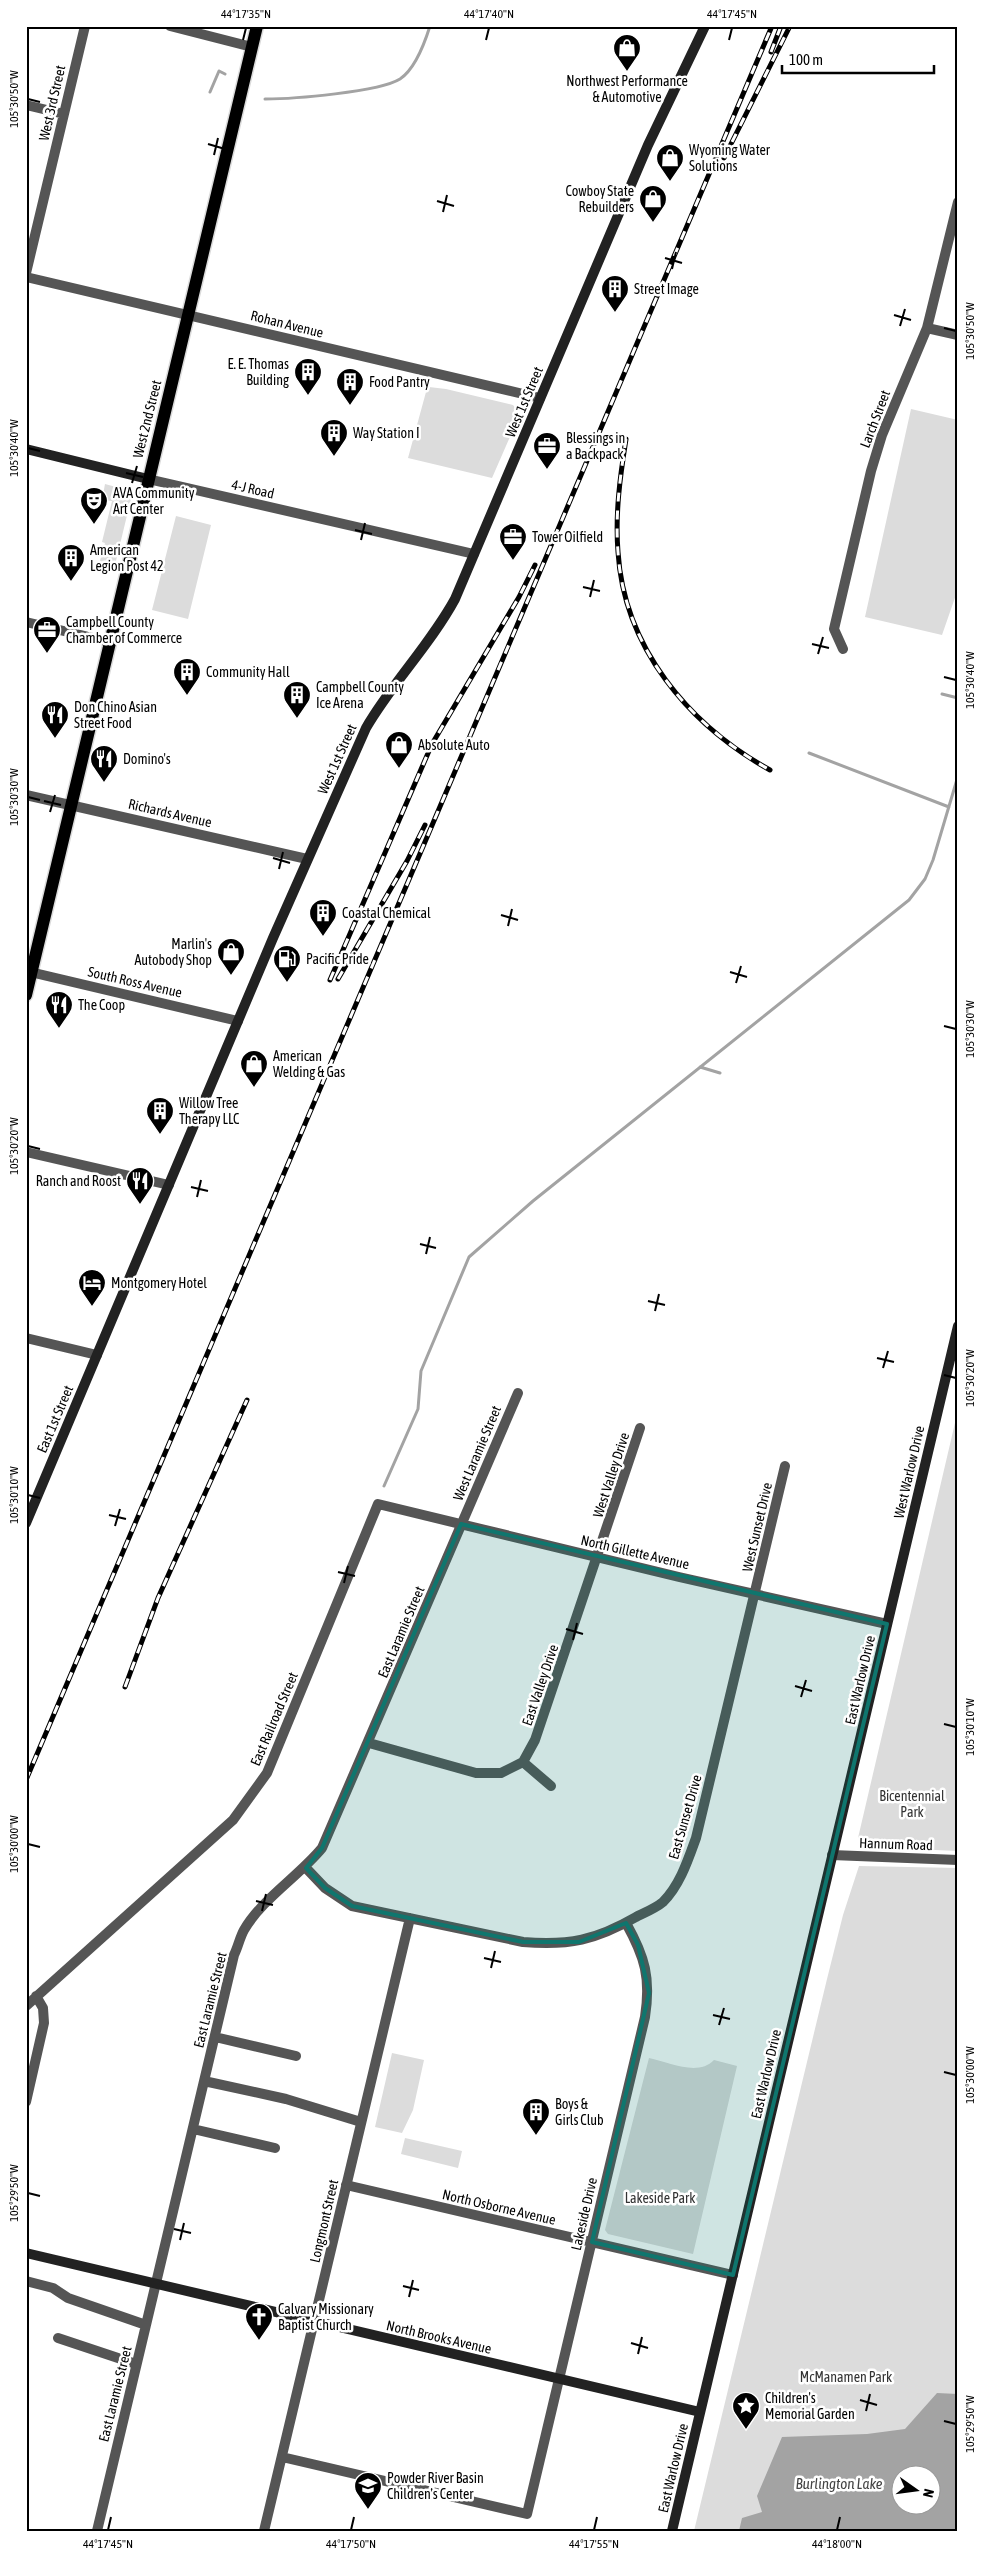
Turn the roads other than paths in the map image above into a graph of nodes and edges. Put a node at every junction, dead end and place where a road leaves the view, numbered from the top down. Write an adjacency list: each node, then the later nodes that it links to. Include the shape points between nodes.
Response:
1 (85, 26): 7 (street, West 3rd Street)
2 (170, 26): 5 (street)
3 (257, 26): 5 (main road, West 2nd Street)
4 (705, 26): 13 (street, West 1st Street, via 648,145)
5 (252, 47): 10 (main road, West 2nd Street)
6 (26, 105): 7 (street)
7 (64, 114): 9 (street, West 3rd Street)
8 (958, 202): 11 (street, Larch Street)
9 (26, 275): 10 (street, Rohan Avenue)
10 (188, 314): 13 (street, Rohan Avenue); 15 (main road, West 2nd Street)
11 (927, 328): 12 (street); 19 (street, Larch Street, via 882,435 871,471 834,629)
12 (958, 335)
13 (540, 398): 16 (street, West 1st Street)
14 (26, 449): 15 (street, 4-J Road)
15 (148, 479): 16 (street, 4-J Road); 18 (main road, West 2nd Street)
16 (474, 554): 22 (street, West 1st Street, via 446,616 381,702 366,728)
17 (26, 622): 18 (street)
18 (110, 642): 21 (main road, West 2nd Street)
19 (843, 649)
20 (26, 795): 21 (street, Richards Avenue)
21 (70, 804): 22 (street, Richards Avenue); 23 (main road, West 2nd Street)
22 (307, 859): 25 (street, West 1st Street)
23 (29, 971): 24 (main road, West 2nd Street); 25 (street, South Ross Avenue)
24 (26, 994)
25 (238, 1021): 27 (street, West 1st Street)
26 (26, 1152): 27 (street)
27 (169, 1185): 30 (street, West 1st Street)
28 (958, 1326): 39 (street, West Warlow Drive)
29 (26, 1338): 30 (street)
30 (97, 1355): 35 (street, East 1st Street)
31 (518, 1393): 36 (street, West Laramie Street)
32 (640, 1428): 37 (street, West Valley Drive)
33 (785, 1466): 38 (street, West Sunset Drive)
34 (378, 1504): 36 (street, North Gillette Avenue); 48 (street, East Railroad Street, via 267,1774 233,1820)
35 (26, 1523)
36 (461, 1524): 37 (street, North Gillette Avenue); 40 (street, East Laramie Street)
37 (598, 1558): 38 (street, North Gillette Avenue); 41 (street, East Valley Drive, via 535,1740)
38 (755, 1594): 39 (street, North Gillette Avenue); 47 (street, East Sunset Drive, via 696,1838 683,1874 662,1902)
39 (887, 1624): 43 (street, East Warlow Drive)
40 (369, 1743): 41 (street, via 476,1773 501,1773); 45 (street, East Laramie Street, via 322,1848)
41 (523, 1762): 42 (street)
42 (551, 1786)
43 (832, 1855): 44 (street, Hannum Road); 60 (street, East Warlow Drive)
44 (958, 1860)
45 (306, 1868): 46 (street, East Sunset Drive, via 324,1888 352,1906); 50 (street, East Laramie Street, via 260,1909 244,1930 234,1955)
46 (410, 1918): 47 (street, East Sunset Drive, via 551,1945 579,1942); 54 (street, Longmont Street)
47 (626, 1923): 58 (street, Lakeside Drive, via 638,1945 647,1973 649,1993)
48 (36, 1996): 49 (street, East Railroad Street); 53 (street, via 43,2008 44,2023)
49 (26, 2006)
50 (215, 2037): 51 (street); 52 (street, East Laramie Street)
51 (296, 2056)
52 (204, 2081): 54 (street, via 286,2099); 55 (street, East Laramie Street)
53 (26, 2102)
54 (361, 2122): 57 (street, Longmont Street)
55 (193, 2129): 56 (street); 62 (street, East Laramie Street)
56 (275, 2148)
57 (346, 2185): 58 (street, North Osborne Avenue); 63 (street, Longmont Street)
58 (592, 2242): 60 (street, North Osborne Avenue); 67 (street, Lakeside Drive)
59 (26, 2253): 62 (street, North Brooks Avenue)
60 (733, 2275): 68 (street, East Warlow Drive)
61 (26, 2281): 64 (street, via 53,2288 68,2298)
62 (156, 2283): 63 (street, North Brooks Avenue); 64 (street, East Laramie Street)
63 (314, 2322): 67 (street, North Brooks Avenue); 69 (street, Longmont Street)
64 (146, 2325): 66 (street, East Laramie Street)
65 (58, 2338): 66 (street)
66 (136, 2364): 70 (street, East Laramie Street)
67 (560, 2379): 68 (street, North Brooks Avenue); 69 (street, Lakeside Drive, via 527,2514)
68 (700, 2412): 72 (street, East Warlow Drive)
69 (282, 2457): 71 (street, Longmont Street)
70 (97, 2531)
71 (264, 2531)
72 (672, 2531)

